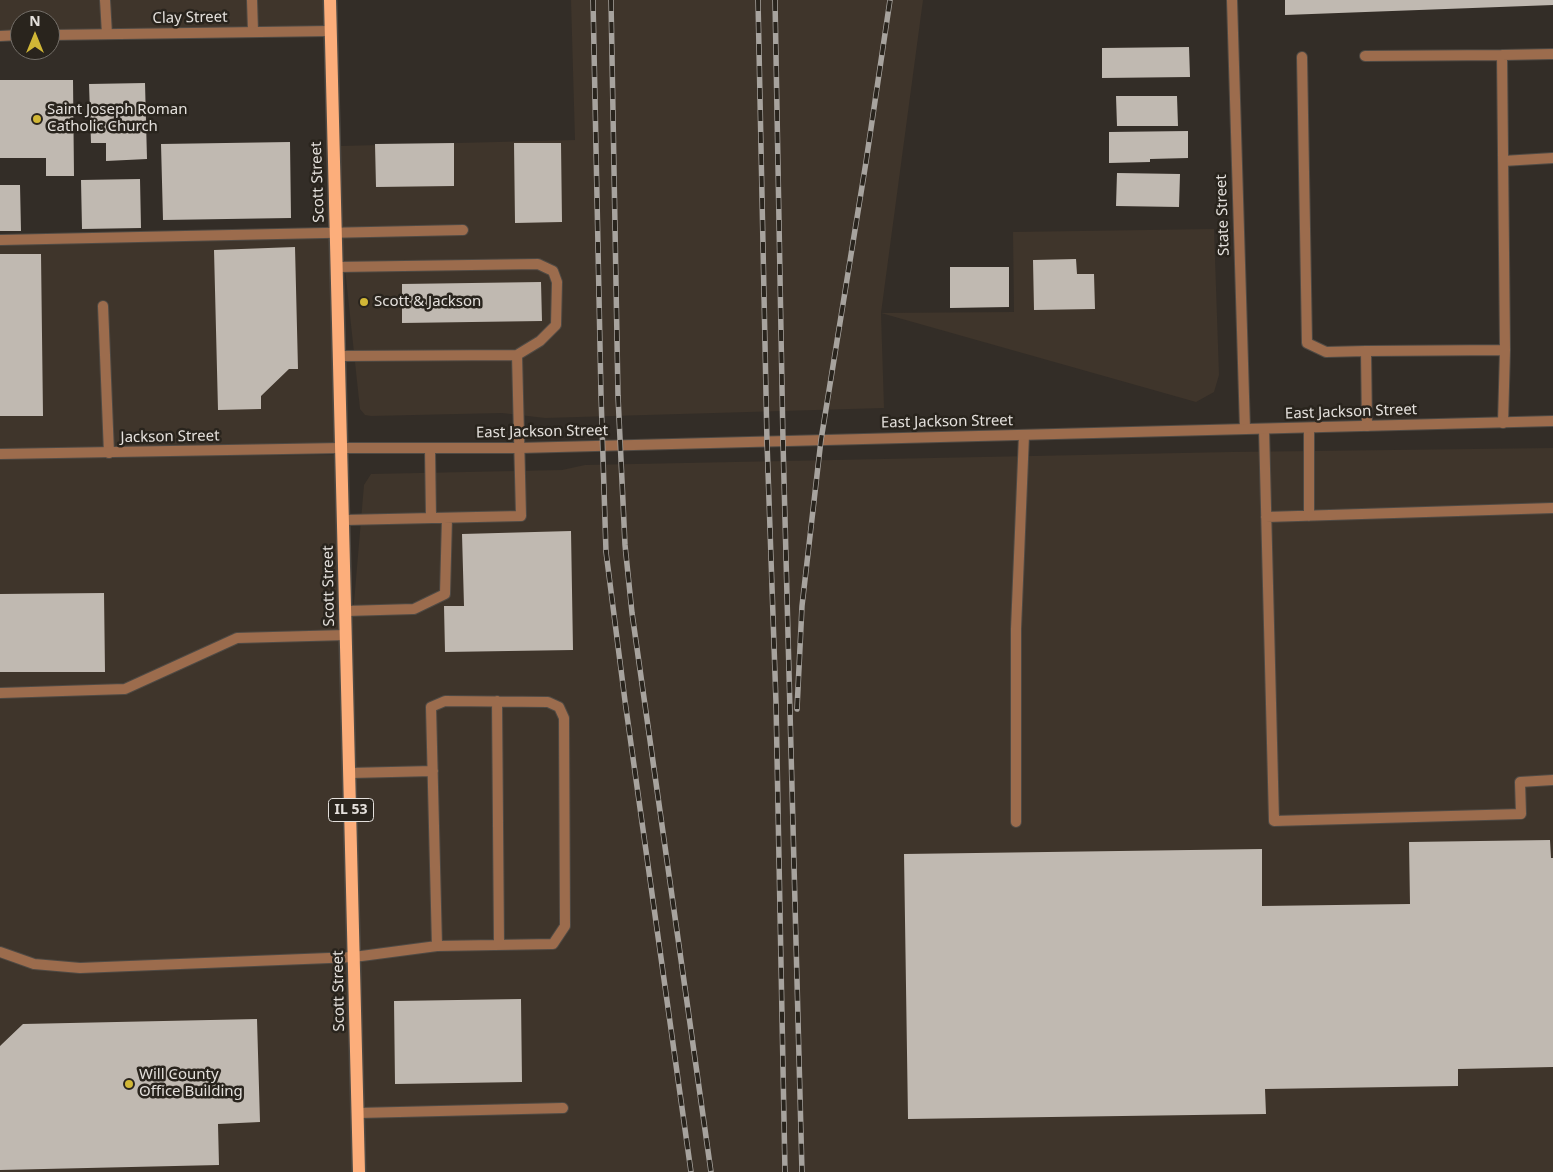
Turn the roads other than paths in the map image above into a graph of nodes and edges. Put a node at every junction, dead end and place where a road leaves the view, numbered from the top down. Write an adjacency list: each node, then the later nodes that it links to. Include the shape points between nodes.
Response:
1 (105, 0): 7 (street)
2 (252, 0): 5 (street)
3 (330, 0): 6 (main road, Scott Street)
4 (1232, 0): 28 (street, State Street)
5 (253, 31): 6 (street, Clay Street); 7 (street, Clay Street)
6 (330, 31): 16 (main road, Scott Street)
7 (107, 34): 8 (street, Clay Street)
8 (60, 35)
9 (1553, 54): 10 (street)
10 (1502, 55): 11 (street); 14 (street)
11 (1365, 56)
12 (1302, 57): 21 (street, via 1307,343 1326,352)
13 (1553, 158): 14 (street)
14 (1503, 161): 20 (street)
15 (463, 230): 16 (street)
16 (336, 233): 17 (street); 18 (main road, Scott Street)
17 (0, 240)
18 (337, 267): 22 (street, via 538,264 553,271 557,282 556,325 540,341); 23 (main road, Scott Street)
19 (103, 306): 34 (street)
20 (1504, 350): 21 (street); 25 (street)
21 (1366, 351): 26 (street)
22 (517, 355): 23 (street); 32 (street)
23 (339, 356): 31 (main road, Scott Street)
24 (1553, 421): 25 (street, East Jackson Street)
25 (1503, 423): 26 (street, East Jackson Street)
26 (1367, 426): 27 (street, East Jackson Street)
27 (1309, 428): 29 (street, East Jackson Street); 37 (street)
28 (1245, 429): 29 (street, East Jackson Street); 30 (street, East Jackson Street)
29 (1264, 429): 38 (street)
30 (1024, 435): 32 (street, East Jackson Street); 49 (street, via 1016,629)
31 (341, 448): 33 (street, East Jackson Street); 34 (street, Jackson Street); 41 (main road, Scott Street / IL 53)
32 (519, 448): 33 (street, East Jackson Street); 40 (street, via 521,516)
33 (430, 449): 39 (street)
34 (109, 453): 35 (street, Jackson Street)
35 (0, 454)
36 (1553, 508): 37 (street)
37 (1309, 516): 38 (street)
38 (1266, 517): 48 (street, via 1274,821 1521,814 1520,782)
39 (430, 518): 40 (street); 41 (street)
40 (447, 518): 42 (street, via 445,594 414,609)
41 (344, 520): 42 (main road, Scott Street / IL 53)
42 (346, 611): 43 (main road, Scott Street / IL 53)
43 (346, 635): 44 (street, via 237,638 125,689); 47 (main road, Scott Street / IL 53)
44 (0, 693)
45 (496, 701): 46 (street, via 445,701 431,708); 50 (street); 50 (street, via 548,702 559,707 564,718 565,926 553,944)
46 (432, 771): 47 (street); 51 (street)
47 (350, 773): 53 (main road, Scott Street / IL 53)
48 (1553, 780)
49 (1016, 822)
50 (500, 945): 51 (street)
51 (437, 946): 53 (street)
52 (0, 952): 53 (street, via 34,964 80,968)
53 (354, 958): 55 (main road, Scott Street / IL 53)
54 (564, 1108): 55 (street)
55 (358, 1113): 56 (main road, Scott Street / IL 53)
56 (359, 1172)

